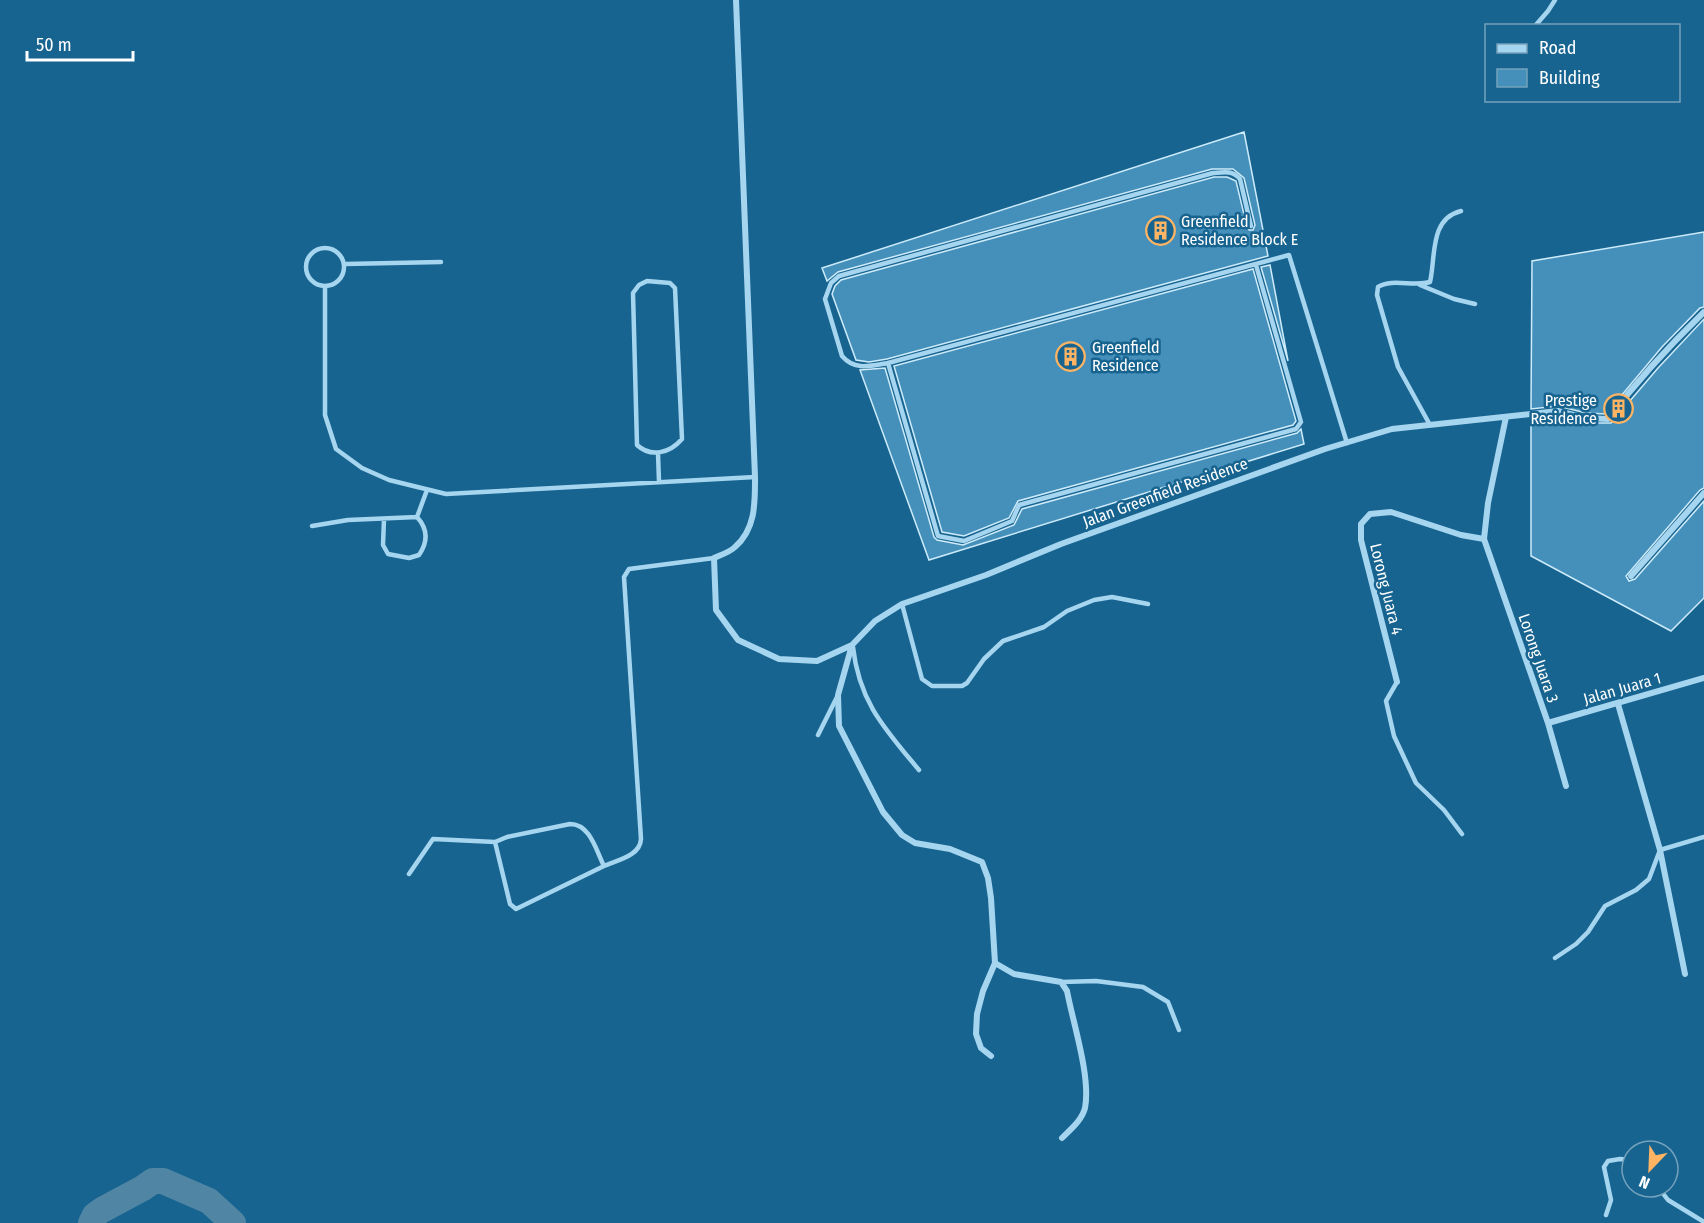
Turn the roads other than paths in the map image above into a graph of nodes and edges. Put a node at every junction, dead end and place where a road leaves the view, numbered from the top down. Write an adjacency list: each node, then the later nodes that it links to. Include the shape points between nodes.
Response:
1 (736, 0): 18 (street)
2 (1555, 0): 3 (lane)
3 (1537, 24)
4 (1461, 211): 9 (lane, via 1450,214 1443,224 1435,242 1430,282)
5 (1251, 226): 13 (lane, via 1240,179 1227,171 839,276 831,283 825,299 842,356 862,367)
6 (441, 262): 7 (lane)
7 (345, 264): 10 (lane, via 336,283); 10 (lane, via 340,254 330,248 319,248 310,254 305,264 307,275 314,283)
8 (1256, 265): 13 (lane); 13 (lane, via 1301,422 1296,429 1019,505 1012,521 964,541 938,536); 16 (lane, via 1289,255)
9 (1420, 285): 11 (lane); 15 (lane, via 1384,283 1378,287 1377,295 1398,367)
10 (325, 286): 20 (lane, via 325,415 336,449 362,468)
11 (1475, 304)
12 (1704, 312): 14 (street, Jalan Greenfield Residence, via 1608,419 1558,411)
13 (888, 363)
14 (1506, 417): 15 (street, Jalan Greenfield Residence); 27 (street)
15 (1430, 425): 16 (street, Jalan Greenfield Residence, via 1392,429)
16 (1347, 443): 30 (street, Jalan Greenfield Residence)
17 (657, 453): 17 (lane, via 676,446 682,439 675,288 670,283 648,281 633,293 637,445); 19 (lane)
18 (755, 477): 19 (lane); 28 (street, via 754,514 745,534 735,548)
19 (659, 482): 20 (lane, via 446,494)
20 (427, 490): 24 (lane)
21 (1704, 493): 22 (street)
22 (1698, 500): 23 (street); 29 (street)
23 (1704, 505)
24 (417, 517): 25 (lane); 25 (lane, via 424,524 426,538 419,555 409,558 388,554 383,545)
25 (384, 519): 26 (lane)
26 (312, 526)
27 (1484, 539): 34 (street, Lorong Juara 4, via 1391,512 1370,514 1361,525 1361,540); 37 (street, Lorong Juara 3)
28 (714, 558): 32 (street, via 716,610 738,640 779,659 817,661); 45 (lane, via 629,569 624,577 641,845 635,853)
29 (1631, 576)
30 (902, 604): 31 (lane, via 922,680 932,686 955,687 967,683 1003,641 1044,627 1067,611 1112,597); 32 (street, Jalan Greenfield Residence, via 875,621)
31 (1148, 604)
32 (852, 645): 35 (street); 39 (lane, via 861,690 883,727)
33 (1704, 678): 36 (street, Jalan Juara 1)
34 (1397, 682): 41 (lane, via 1386,701 1394,736 1416,783)
35 (838, 695): 38 (lane); 48 (street, via 839,726 883,812 902,835 915,843 950,849 982,862 992,898)
36 (1618, 704): 37 (street, Jalan Juara 1); 44 (street)
37 (1548, 723): 40 (street, Lorong Juara 3)
38 (818, 735)
39 (919, 770)
40 (1566, 786)
41 (1462, 834)
42 (1704, 837): 44 (lane)
43 (495, 842): 45 (lane, via 579,824 588,832); 45 (lane, via 510,904 516,909); 46 (lane, via 433,839)
44 (1660, 850): 47 (lane, via 1649,879 1605,906 1588,932); 49 (street)
45 (604, 866)
46 (409, 874)
47 (1555, 958)
48 (995, 963): 50 (street, via 1014,974); 52 (street, via 983,991 976,1034 981,1048)
49 (1685, 974)
50 (1061, 982): 51 (lane, via 1096,981 1143,987 1168,1002); 53 (street, via 1067,991 1085,1081 1081,1118)
51 (1179, 1030)
52 (991, 1056)
53 (1062, 1138)
54 (1620, 1160): 56 (lane, via 1608,1161 1604,1167 1611,1200)
55 (1667, 1199): 57 (lane)
56 (1606, 1215)
57 (1704, 1222)

